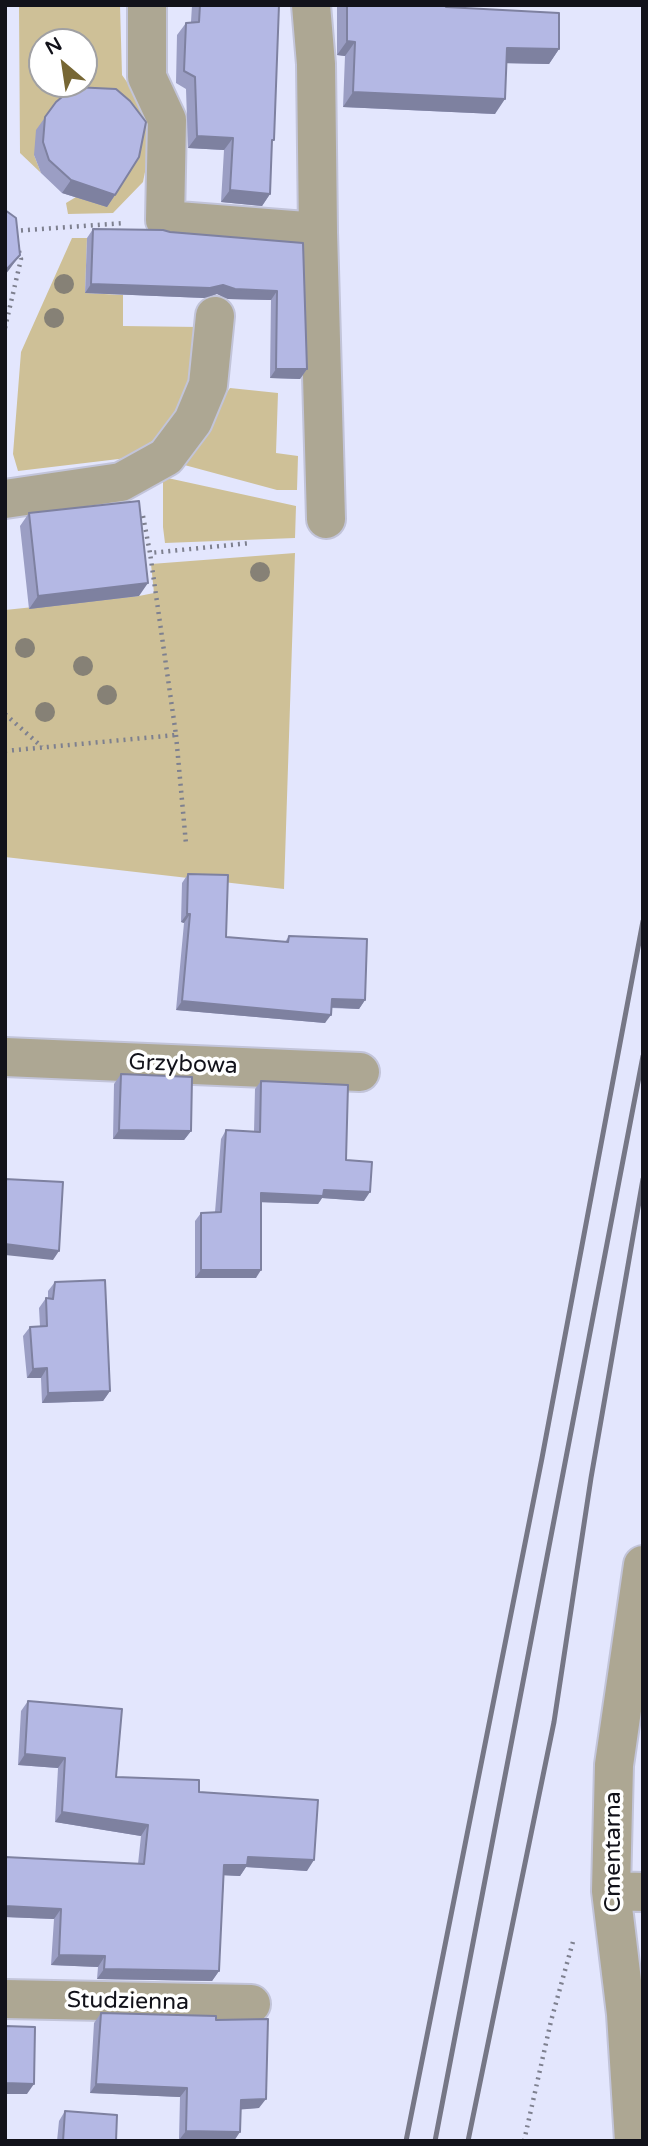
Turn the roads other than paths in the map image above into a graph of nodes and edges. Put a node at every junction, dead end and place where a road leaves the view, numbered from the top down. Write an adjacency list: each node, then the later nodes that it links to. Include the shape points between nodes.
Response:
1 (147, 5): 3 (street, via 147,77 167,120 164,219)
2 (311, 5): 3 (street)
3 (317, 232): 6 (street)
4 (215, 316): 5 (street, via 208,385 193,421 166,457 121,482)
5 (5, 499)
6 (326, 519)
7 (5, 1057): 8 (street, Grzybowa)
8 (360, 1072)
9 (643, 1565): 10 (street, Cmentarna)
10 (628, 1766): 11 (street, Cmentarna)
11 (627, 1891): 14 (street, Cmentarna)
12 (5, 1999): 13 (street, Studzienna)
13 (251, 2004)
14 (634, 2015): 15 (street, Cmentarna)
15 (634, 2141)

